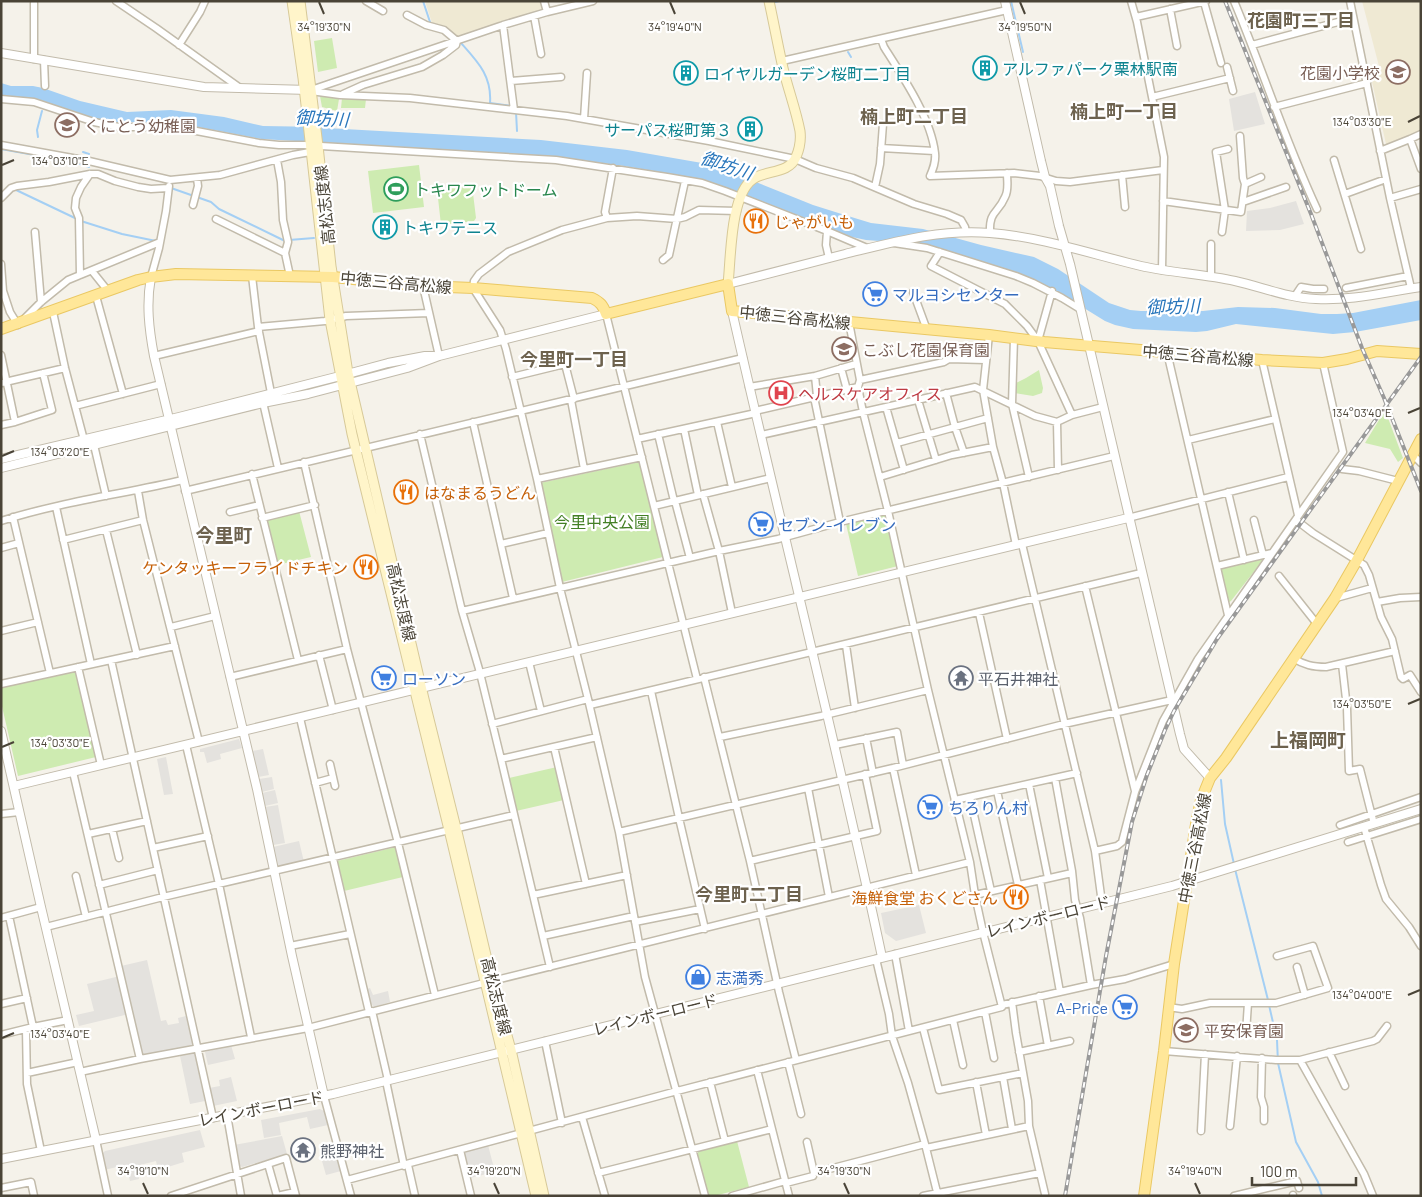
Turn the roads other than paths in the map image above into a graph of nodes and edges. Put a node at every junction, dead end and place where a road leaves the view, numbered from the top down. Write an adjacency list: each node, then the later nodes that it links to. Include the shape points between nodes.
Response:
1 (116, 1): 26 (street)
2 (205, 1): 26 (street)
3 (292, 1): 41 (main road, 高松志度線)
4 (300, 1): 41 (main road, 高松志度線)
5 (366, 1): 16 (street)
6 (544, 1): 18 (street)
7 (594, 1): 18 (street)
8 (769, 1): 33 (main road)
9 (1005, 1): 17 (street)
10 (1131, 1): 21 (street)
11 (1205, 1): 15 (street); 36 (street)
12 (1234, 1): 27 (street)
13 (1350, 1): 22 (street)
14 (34, 3): 31 (street)
15 (1170, 9): 21 (street); 28 (street)
16 (383, 10)
17 (1007, 10): 24 (street); 70 (street)
18 (547, 12): 20 (street)
19 (407, 15): 25 (street, via 444,30)
20 (534, 16): 23 (street); 30 (street)
21 (1136, 17): 44 (street)
22 (1353, 18): 27 (street); 38 (street)
23 (504, 25): 25 (street); 37 (street)
24 (881, 39): 33 (street); 57 (street, via 915,99 929,130)
25 (457, 41): 41 (street); 43 (street, via 456,45 422,67)
26 (179, 45): 40 (street)
27 (1252, 45): 46 (street)
28 (1177, 46)
29 (1, 53): 31 (street)
30 (541, 54)
31 (34, 59): 32 (street)
32 (44, 60): 39 (street); 40 (street, via 176,83)
33 (782, 61): 59 (main road, via 800,133)
34 (587, 73): 48 (street)
35 (561, 76): 37 (street)
36 (1230, 78): 42 (street); 44 (street)
37 (511, 81): 47 (street)
38 (1367, 83): 46 (street); 58 (street)
39 (45, 86)
40 (240, 88): 41 (street)
41 (307, 90): 43 (street); 54 (main road, 高松志度線)
42 (1233, 91)
43 (340, 95): 47 (street, via 410,98)
44 (1152, 97): 65 (street, via 1164,157)
45 (1, 99): 54 (street, via 34,102 119,127 186,129 258,143)
46 (1274, 107): 89 (street)
47 (514, 110): 48 (street)
48 (584, 119): 59 (street, via 709,140)
49 (883, 124): 55 (street)
50 (1421, 134): 52 (street)
51 (1240, 136): 76 (street)
52 (1410, 139): 58 (street); 64 (street)
53 (1, 144): 62 (street)
54 (313, 146): 60 (street); 63 (street, via 556,160); 116 (main road, 高松志度線)
55 (881, 148): 57 (street); 77 (street)
56 (1228, 149): 90 (street, via 1216,152)
57 (934, 151): 67 (street, via 935,163 930,176)
58 (1380, 151): 73 (street)
59 (795, 159): 77 (street); 82 (main road, via 788,167 751,181)
60 (277, 160): 72 (street); 107 (street, via 288,242)
61 (1334, 160): 81 (street)
62 (109, 166): 68 (street); 74 (street)
63 (613, 168): 75 (street); 92 (street, via 604,212)
64 (1421, 169)
65 (1163, 170): 69 (street); 85 (street)
66 (90, 174): 68 (street); 83 (street, via 16,186); 113 (street, via 76,198 75,208 79,218)
67 (1007, 174): 70 (street); 99 (street, via 1008,190 990,220)
68 (103, 175): 79 (street, via 138,187)
69 (1122, 175): 70 (street, via 1070,182 1056,182); 88 (street)
70 (1045, 177): 103 (street)
71 (1262, 177): 76 (street)
72 (197, 178): 74 (street); 87 (street)
73 (1386, 179): 81 (street); 84 (street)
74 (170, 180): 79 (street)
75 (685, 180): 82 (street); 94 (street)
76 (1246, 184): 86 (street)
77 (875, 187): 97 (street, via 961,220)
78 (1286, 187): 86 (street)
79 (168, 188): 100 (street)
80 (1421, 189): 84 (street)
81 (1345, 194): 105 (street)
82 (741, 196): 91 (main road); 95 (street)
83 (1, 198)
84 (1390, 198): 118 (street)
85 (1163, 201): 90 (street); 112 (street)
86 (1243, 202): 90 (street, via 1241,212)
87 (194, 205)
88 (1125, 207)
89 (1317, 209)
90 (1226, 210): 98 (street)
91 (737, 211): 94 (street, via 700,210); 120 (main road)
92 (607, 218): 94 (street); 123 (street, via 562,230 508,252 479,274)
93 (216, 219): 107 (street)
94 (677, 219): 109 (street, via 669,255)
95 (827, 231): 104 (street); 108 (street)
96 (35, 232): 133 (street)
97 (966, 232): 99 (street); 101 (street, via 920,236)
98 (1222, 232)
99 (990, 233): 103 (street)
100 (160, 242): 111 (street); 119 (street)
101 (890, 243): 104 (street); 106 (street)
102 (1211, 244): 117 (street)
103 (1064, 246): 112 (street); 134 (street)
104 (867, 248): 108 (street)
105 (1362, 249)
106 (940, 252): 129 (street); 148 (street, via 931,266 1005,304)
107 (285, 253): 115 (street)
108 (829, 258): 120 (street)
109 (663, 260)
110 (1, 264): 127 (street)
111 (92, 270): 113 (street); 128 (street)
112 (1162, 270): 117 (street)
113 (80, 274): 133 (street)
114 (252, 276): 115 (main road, 中徳三谷高松線); 119 (main road, 中徳三谷高松線, via 176,274); 143 (street)
115 (290, 276): 116 (main road, 中徳三谷高松線)
116 (328, 276): 121 (main road, 中徳三谷高松線); 139 (main road, 高松志度線)
117 (1211, 276): 132 (street)
118 (1408, 276): 124 (street); 125 (street)
119 (150, 277): 128 (main road, 中徳三谷高松線); 153 (street, via 147,301)
120 (728, 284): 135 (main road, 中徳三谷高松線); 138 (main road, 中徳三谷高松線)
121 (423, 286): 123 (main road, 中徳三谷高松線); 137 (street)
122 (1421, 287): 125 (street)
123 (473, 288): 138 (main road, 中徳三谷高松線, via 592,298 603,305); 147 (street)
124 (1346, 288)
125 (1411, 288): 132 (street, via 1344,299)
126 (1324, 289): 132 (street, via 1300,287)
127 (2, 291): 141 (street)
128 (108, 291): 131 (main road, 中徳三谷高松線)
129 (1051, 291): 134 (street); 148 (street)
130 (913, 292): 144 (street)
131 (96, 296): 136 (main road, 中徳三谷高松線); 174 (street)
132 (1295, 296)
133 (41, 302): 141 (street)
134 (1080, 307): 149 (street)
135 (732, 311): 140 (main road, 中徳三谷高松線); 155 (street)
136 (53, 312): 141 (main road, 中徳三谷高松線); 160 (street)
137 (429, 313): 139 (street); 154 (street)
138 (606, 314): 147 (street); 169 (street)
139 (334, 319): 143 (street); 165 (main road, 高松志度線)
140 (849, 322): 144 (main road, 中徳三谷高松線); 159 (street)
141 (18, 324): 142 (main road, 中徳三谷高松線)
142 (1, 329)
143 (259, 329): 153 (street); 175 (street)
144 (927, 330): 145 (main road, 中徳三谷高松線)
145 (989, 335): 146 (main road, 中徳三谷高松線); 156 (street)
146 (1014, 338): 148 (main road, 中徳三谷高松線); 180 (street)
147 (504, 340): 154 (street); 164 (street)
148 (1038, 341): 149 (main road, 中徳三谷高松線); 187 (street)
149 (1088, 345): 150 (main road, 中徳三谷高松線); 183 (street)
150 (1167, 352): 157 (main road, 中徳三谷高松線); 204 (street)
151 (1421, 354): 158 (main road, 中徳三谷高松線, via 1377,351)
152 (1, 355): 166 (street)
153 (154, 356): 167 (street)
154 (439, 356): 165 (street, via 407,368)
155 (742, 358): 169 (street); 170 (street)
156 (985, 360): 168 (street, via 949,359); 172 (street)
157 (1262, 360): 158 (main road, 中徳三谷高松線); 189 (street)
158 (1323, 362): 248 (street, via 1343,452)
159 (856, 364): 161 (street); 168 (street)
160 (65, 368): 162 (street); 181 (street)
161 (841, 368): 163 (street); 171 (street)
162 (43, 373): 166 (street); 190 (street, via 52,410)
163 (815, 376): 170 (street); 176 (street)
164 (512, 377): 178 (street, via 565,364); 184 (street)
165 (345, 379): 175 (street); 209 (main road, 高松志度線)
166 (4, 382): 190 (street)
167 (161, 384): 174 (street); 191 (street)
168 (859, 384): 171 (street); 186 (street)
169 (625, 386): 178 (street); 203 (street)
170 (750, 387): 185 (street)
171 (846, 390): 176 (street)
172 (983, 390): 173 (street, via 975,387); 180 (street); 188 (street)
173 (946, 393): 179 (street); 197 (street)
174 (123, 394): 181 (street)
175 (272, 397): 177 (street)
176 (816, 397): 185 (street); 194 (street)
177 (262, 399): 191 (street); 219 (street)
178 (572, 399): 184 (street); 220 (street)
179 (918, 400): 182 (street); 201 (street)
180 (1012, 404): 195 (street, via 1035,416); 226 (street)
181 (75, 406): 206 (street)
182 (886, 407): 186 (street); 207 (street)
183 (1103, 407): 187 (street); 213 (street)
184 (521, 411): 192 (street); 229 (street)
185 (755, 412): 193 (street); 202 (street)
186 (863, 412): 194 (street); 225 (street)
187 (1072, 415): 195 (street)
188 (988, 418): 197 (street); 208 (street)
189 (1275, 419): 204 (street); 227 (street)
190 (15, 422): 196 (street)
191 (170, 422): 206 (street); 230 (street)
192 (473, 422): 199 (street); 260 (street)
193 (717, 422): 198 (street); 233 (street)
194 (818, 422): 202 (street); 254 (street)
195 (1057, 422): 223 (street)
196 (1, 425)
197 (955, 427): 201 (street); 210 (street)
198 (684, 429): 200 (street); 237 (street)
199 (420, 434): 209 (street); 283 (street)
200 (658, 434): 203 (street); 240 (street)
201 (928, 434): 207 (street); 215 (street)
202 (761, 435): 228 (street)
203 (638, 438): 212 (street)
204 (1188, 440): 239 (street)
205 (1421, 440): 211 (main road, 中徳三谷高松線)
206 (90, 441): 214 (street); 218 (street); 238 (street)
207 (897, 443): 222 (street)
208 (994, 447): 210 (street); 232 (street)
209 (360, 448): 216 (street); 315 (main road, 高松志度線)
210 (964, 453): 215 (street)
211 (1412, 454): 217 (street); 231 (main road, 中徳三谷高松線)
212 (642, 456): 220 (street); 243 (street)
213 (1114, 456): 223 (street); 250 (street)
214 (1, 459)
215 (936, 460): 222 (street)
216 (304, 462): 219 (street); 242 (street)
217 (1421, 463)
218 (1, 468)
219 (278, 468): 224 (street)
220 (584, 469): 229 (street)
221 (1342, 469): 231 (street)
222 (904, 470): 225 (street)
223 (1058, 470): 226 (street)
224 (252, 474): 234 (street); 241 (street)
225 (880, 477): 245 (street)
226 (1029, 477): 232 (street)
227 (1288, 477): 236 (street); 248 (street)
228 (771, 478): 233 (street); 257 (street)
229 (537, 479): 256 (street)
230 (183, 480): 234 (street); 235 (street)
231 (1398, 481): 268 (main road, 中徳三谷高松線)
232 (1003, 483): 245 (street); 261 (street)
233 (732, 487): 237 (street)
234 (185, 490): 287 (street)
235 (138, 491): 238 (street); 251 (street)
236 (1228, 492): 239 (street); 267 (street)
237 (701, 494): 240 (street); 263 (street)
238 (106, 496): 244 (street)
239 (1200, 499): 250 (street); 270 (street)
240 (674, 501): 243 (street); 266 (street)
241 (259, 505): 246 (street); 249 (street)
242 (315, 505): 249 (street); 296 (street)
243 (654, 506): 269 (street)
244 (56, 507): 247 (street); 258 (street)
245 (888, 511): 254 (street); 271 (street)
246 (230, 512)
247 (13, 517): 253 (street); 259 (street)
248 (1297, 517): 264 (street); 268 (street, via 1313,533)
249 (262, 518): 304 (street)
250 (1128, 518): 261 (street); 272 (street)
251 (143, 520): 255 (street); 291 (street)
252 (1254, 520): 265 (street)
253 (1, 521)
254 (840, 522): 257 (street)
255 (106, 530): 258 (street); 300 (street)
256 (548, 533): 260 (street); 275 (street)
257 (785, 537): 263 (street); 277 (street)
258 (63, 540): 306 (street)
259 (19, 543): 262 (street); 288 (street)
260 (501, 544): 279 (street)
261 (1019, 544): 271 (street); 281 (street)
262 (1, 548)
263 (719, 551): 266 (street); 284 (street)
264 (1272, 553): 265 (street); 286 (street)
265 (1264, 555): 267 (street)
266 (690, 558): 269 (street)
267 (1244, 560): 270 (street)
268 (1357, 560): 276 (street, via 1367,570); 280 (main road, 中徳三谷高松線)
269 (668, 563): 275 (street); 290 (street)
270 (1217, 566): 286 (street)
271 (902, 572): 277 (street); 292 (street)
272 (1141, 574): 274 (street); 319 (street)
273 (1279, 576): 289 (street)
274 (1085, 586): 281 (street); 326 (street)
275 (560, 588): 279 (street); 297 (street)
276 (1372, 588): 280 (street); 282 (street)
277 (799, 597): 284 (street); 299 (street)
278 (1421, 597): 282 (street)
279 (513, 598): 283 (street)
280 (1335, 598): 289 (main road, 中徳三谷高松線)
281 (1034, 599): 285 (street); 329 (street)
282 (1377, 602): 298 (street)
283 (462, 610): 310 (street)
284 (732, 613): 290 (street)
285 (979, 613): 292 (street); 335 (street)
286 (1228, 615): 319 (street)
287 (215, 616): 291 (street); 311 (street)
288 (38, 622): 293 (street); 309 (street)
289 (1316, 624): 302 (main road, 中徳三谷高松線)
290 (682, 625): 297 (street); 313 (street)
291 (171, 627): 295 (street)
292 (914, 629): 294 (street); 316 (street)
293 (1, 631)
294 (846, 645): 299 (street); 322 (street)
295 (175, 646): 300 (street); 336 (street)
296 (347, 649): 301 (street); 321 (street)
297 (576, 650): 305 (street); 320 (street)
298 (1395, 651): 307 (street); 318 (street, via 1402,678 1410,675)
299 (812, 653): 312 (street); 325 (street)
300 (137, 654): 303 (street)
301 (319, 656): 304 (street); 323 (street)
302 (1292, 658): 307 (street, via 1315,667); 353 (main road, 中徳三谷高松線)
303 (112, 660): 306 (street); 341 (street)
304 (298, 660): 311 (street)
305 (530, 662): 310 (street); 324 (street)
306 (91, 664): 308 (street)
307 (1342, 664): 369 (street, via 1348,708 1349,770 1360,769)
308 (78, 667): 309 (street); 344 (street)
309 (50, 674): 314 (street)
310 (480, 674): 315 (street); 328 (street)
311 (230, 677): 330 (street)
312 (704, 677): 313 (street); 333 (street)
313 (696, 679): 317 (street)
314 (1, 684)
315 (418, 689): 321 (street); 378 (main road, 高松志度線)
316 (928, 690): 322 (street); 340 (street)
317 (651, 691): 320 (street); 371 (street)
318 (1421, 692)
319 (1173, 701): 326 (street); 353 (street, via 1184,749); 361 (street)
320 (589, 702): 324 (street); 332 (street)
321 (360, 703): 323 (street); 385 (street)
322 (855, 708): 325 (street)
323 (332, 710): 327 (street)
324 (542, 711): 328 (street)
325 (827, 714): 333 (street); 338 (street)
326 (1115, 714): 329 (street); 361 (street)
327 (300, 718): 330 (street); 355 (street)
328 (492, 724): 342 (street)
329 (1064, 724): 335 (street); 349 (street)
330 (243, 732): 336 (street); 394 (street)
331 (2, 735): 357 (street)
332 (597, 737): 339 (street); 379 (street)
333 (720, 737): 365 (street)
334 (866, 738): 338 (street); 345 (street, via 897,732); 348 (street)
335 (1007, 739): 340 (street)
336 (200, 742): 337 (street)
337 (186, 745): 341 (street); 381 (street)
338 (834, 745): 354 (street)
339 (554, 747): 342 (street); 403 (street)
340 (943, 754): 345 (street); 364 (street)
341 (133, 758): 344 (street); 373 (street)
342 (501, 759): 370 (street)
343 (330, 764): 351 (street)
344 (101, 765): 347 (street)
345 (903, 765): 346 (street)
346 (893, 768): 348 (street); 397 (street)
347 (73, 772): 357 (street); 380 (street)
348 (873, 773): 350 (street)
349 (1077, 773): 352 (street); 388 (street)
350 (865, 774): 354 (street); 382 (street, via 877,831)
351 (333, 778): 355 (street); 358 (street)
352 (1055, 778): 356 (street); 395 (street)
353 (1210, 778): 401 (main road, 中徳三谷高松線, via 1201,800)
354 (842, 780): 359 (street); 382 (street)
355 (315, 783): 390 (street)
356 (1029, 784): 360 (street); 399 (street)
357 (14, 786): 367 (street)
358 (335, 786)
359 (808, 788): 365 (street); 386 (street)
360 (997, 791): 362 (street); 405 (street)
361 (1135, 792): 388 (street, via 1122,842)
362 (970, 797): 364 (street); 407 (street)
363 (1421, 797): 369 (street)
364 (955, 800): 392 (street)
365 (736, 805): 371 (street); 391 (street)
366 (1421, 809): 374 (street, レインボーロード)
367 (19, 812): 368 (street); 413 (street)
368 (1, 814)
369 (1372, 814): 374 (street); 375 (street)
370 (514, 815): 378 (street); 409 (street)
371 (679, 818): 379 (street); 414 (street)
372 (1421, 819): 383 (street)
373 (147, 821): 377 (street); 387 (street)
374 (1374, 824): 376 (street, レインボーロード)
375 (1340, 825)
376 (1364, 827): 383 (street); 401 (street, レインボーロード)
377 (112, 829): 380 (street); 389 (street)
378 (453, 830): 385 (street); 437 (main road, 高松志度線)
379 (619, 832): 396 (street)
380 (88, 834): 404 (street)
381 (208, 836): 387 (street); 402 (street)
382 (856, 836): 386 (street); 406 (street)
383 (1367, 836): 384 (street); 430 (street, via 1386,898)
384 (1348, 842)
385 (398, 843): 390 (street); 441 (street)
386 (819, 846): 391 (street); 411 (street)
387 (153, 848): 393 (street)
388 (1095, 851): 412 (street)
389 (119, 858)
390 (332, 858): 394 (street); 426 (street)
391 (750, 861): 417 (street)
392 (970, 862): 397 (street); 408 (street)
393 (158, 870): 404 (street); 410 (street)
394 (274, 872): 402 (street); 429 (street)
395 (1072, 873): 399 (street); 415 (street)
396 (627, 875): 403 (street); 422 (street)
397 (916, 875): 406 (street)
398 (76, 876): 419 (street)
399 (1048, 878): 400 (street)
400 (1040, 880): 405 (street); 420 (street)
401 (1187, 881): 412 (street, レインボーロード); 434 (main road, 中徳三谷高松線)
402 (219, 884): 410 (street); 464 (street)
403 (586, 884): 409 (street)
404 (100, 885): 416 (street)
405 (1018, 885): 407 (street)
406 (867, 888): 411 (street); 433 (street)
407 (991, 891): 408 (street)
408 (975, 894): 425 (street)
409 (533, 895): 427 (street)
410 (163, 897): 416 (street); 468 (street)
411 (829, 897): 417 (street)
412 (1102, 903): 415 (street, レインボーロード)
413 (41, 907): 418 (street); 423 (street)
414 (700, 909): 422 (street); 424 (street)
415 (1077, 909): 420 (street, レインボーロード); 439 (street)
416 (106, 912): 419 (street); 478 (street)
417 (762, 914): 424 (street); 438 (street)
418 (9, 916): 421 (street); 444 (street)
419 (86, 917): 423 (street)
420 (1046, 917): 425 (street, レインボーロード); 440 (street)
421 (1, 918)
422 (635, 919): 427 (street); 428 (street)
423 (46, 927): 453 (street)
424 (705, 929): 428 (street)
425 (983, 932): 431 (street, レインボーロード); 448 (street)
426 (350, 934): 429 (street); 450 (street)
427 (543, 936): 435 (street)
428 (639, 945): 435 (street); 452 (street)
429 (290, 946): 458 (street)
430 (1421, 946)
431 (895, 954): 433 (street, レインボーロード); 460 (street)
432 (1277, 956): 442 (street, via 1314,946 1328,988)
433 (879, 958): 438 (street, レインボーロード); 463 (street)
434 (1174, 964): 439 (street, via 1125,979); 449 (main road, 中徳三谷高松線)
435 (550, 967): 437 (street)
436 (1298, 967): 442 (street)
437 (488, 982): 441 (street); 469 (main road, 高松志度線); 471 (main road, 高松志度線)
438 (777, 984): 452 (street, レインボーロード); 479 (street)
439 (1091, 985): 440 (street)
440 (1060, 992): 443 (street)
441 (435, 995): 450 (street)
442 (1305, 995): 446 (street, via 1276,1003)
443 (1039, 996): 445 (street); 467 (street)
444 (26, 998): 447 (street); 457 (street)
445 (1012, 1002): 448 (street); 472 (street)
446 (1248, 1003): 449 (street); 461 (street)
447 (1, 1004)
448 (1002, 1005): 451 (street)
449 (1168, 1008): 470 (main road, 中徳三谷高松線)
450 (370, 1012): 458 (street); 489 (street)
451 (985, 1012): 454 (street); 476 (street)
452 (656, 1014): 465 (street, レインボーロード); 493 (street)
453 (68, 1020): 457 (street); 481 (street)
454 (953, 1020): 459 (street); 483 (street)
455 (1387, 1026): 473 (street, via 1377,1039)
456 (1, 1027): 462 (street)
457 (30, 1028): 462 (street); 486 (street)
458 (308, 1028): 464 (street); 494 (street)
459 (924, 1028): 460 (street); 491 (street, via 939,1090)
460 (908, 1032): 463 (street)
461 (1246, 1033)
462 (2, 1035)
463 (892, 1036): 479 (street); 511 (street)
464 (251, 1037): 468 (street)
465 (545, 1041): 469 (street, レインボーロード); 500 (street)
466 (1070, 1041): 467 (street)
467 (1048, 1046): 472 (street)
468 (198, 1049): 478 (street); 498 (street)
469 (511, 1050): 471 (street, レインボーロード); 506 (main road, 高松志度線)
470 (1164, 1051): 474 (street); 544 (main road, 中徳三谷高松線)
471 (501, 1052): 489 (street, レインボーロード); 506 (main road, 高松志度線)
472 (1019, 1052): 487 (street)
473 (1329, 1052): 480 (street); 492 (street)
474 (1205, 1054): 475 (street); 505 (street)
475 (1237, 1056): 477 (street); 502 (street)
476 (994, 1058)
477 (1262, 1058): 480 (street); 499 (street)
478 (140, 1059): 485 (street)
479 (796, 1060): 482 (street)
480 (1300, 1060): 546 (street)
481 (78, 1062): 485 (street); 486 (street)
482 (788, 1062): 484 (street); 495 (street)
483 (963, 1065)
484 (757, 1070): 490 (street); 503 (street)
485 (80, 1072): 508 (street)
486 (27, 1073): 514 (street, via 28,1096)
487 (1023, 1073): 488 (street); 501 (street)
488 (1003, 1077): 491 (street); 504 (street)
489 (387, 1081): 494 (street, レインボーロード); 517 (street)
490 (710, 1082): 493 (street); 509 (street)
491 (976, 1082): 507 (street)
492 (1345, 1086)
493 (677, 1091): 497 (street); 512 (street)
494 (324, 1096): 496 (street, レインボーロード); 522 (street)
495 (801, 1114)
496 (227, 1115): 498 (street, レインボーロード); 521 (street)
497 (582, 1117): 500 (street); 518 (street)
498 (213, 1118): 508 (street, レインボーロード)
499 (1264, 1121)
500 (562, 1123): 506 (street)
501 (1029, 1126): 504 (street); 520 (street)
502 (1230, 1126)
503 (772, 1129): 509 (street); 523 (street)
504 (1012, 1129): 507 (street)
505 (1201, 1131)
506 (525, 1133): 513 (street); 537 (main road, 高松志度線); 538 (main road, 高松志度線)
507 (986, 1135): 511 (street)
508 (96, 1140): 514 (street, レインボーロード); 530 (street)
509 (724, 1141): 512 (street)
510 (807, 1142): 519 (street)
511 (926, 1146): 519 (street); 527 (street)
512 (693, 1149): 518 (street); 540 (street)
513 (460, 1150): 517 (street); 536 (street)
514 (41, 1151): 515 (street, レインボーロード)
515 (1, 1159)
516 (268, 1164): 521 (street); 526 (street, via 286,1158); 533 (street)
517 (406, 1165): 522 (street); 535 (street)
518 (598, 1173): 539 (street)
519 (814, 1173): 523 (street)
520 (1040, 1173): 527 (street); 528 (street)
521 (237, 1174): 531 (street); 532 (street)
522 (347, 1180): 534 (street)
523 (785, 1182): 541 (street); 542 (street)
524 (1, 1188): 529 (street, via 31,1182)
525 (1299, 1188): 545 (street, via 1297,1180)
526 (296, 1194): 533 (street)
527 (937, 1194): 543 (street)
528 (1046, 1194)
529 (34, 1196)
530 (108, 1196)
531 (171, 1196)
532 (241, 1196)
533 (277, 1196)
534 (351, 1196)
535 (415, 1196)
536 (471, 1196)
537 (536, 1196)
538 (544, 1196)
539 (605, 1196)
540 (705, 1196)
541 (732, 1196)
542 (789, 1196)
543 (923, 1196)
544 (1144, 1196)
545 (1234, 1196)
546 (1373, 1196)

